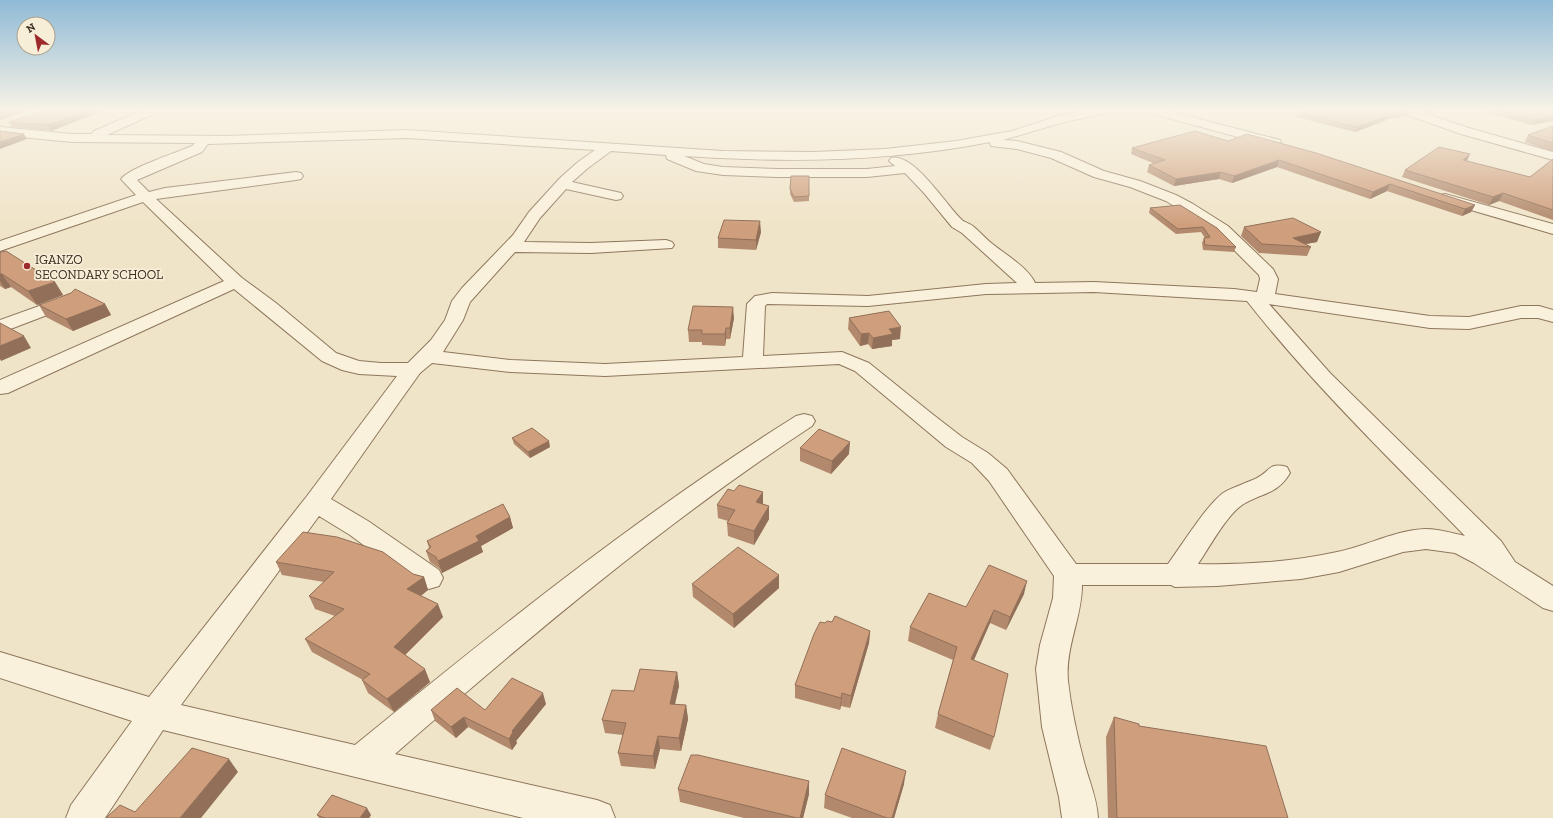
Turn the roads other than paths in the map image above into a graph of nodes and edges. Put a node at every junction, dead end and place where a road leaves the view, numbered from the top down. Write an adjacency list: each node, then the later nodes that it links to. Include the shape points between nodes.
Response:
1 (198, 148): 15 (street, via 131,177 128,180)
2 (607, 148): 12 (street)
3 (628, 148): 7 (street)
4 (927, 148): 8 (street)
5 (1029, 148): 22 (street, via 1056,155 1099,174 1143,186 1188,207 1222,229 1265,270 1269,280)
6 (1525, 148): 9 (street)
7 (658, 150): 8 (street, via 764,156); 10 (street, via 696,167 712,170 867,173)
8 (885, 154): 10 (street)
9 (1553, 156)
10 (908, 169): 21 (street, via 958,224 1024,278)
11 (296, 176): 15 (street, via 172,191)
12 (562, 184): 14 (street); 19 (street, via 534,215)
13 (1433, 194): 16 (street)
14 (616, 196)
15 (145, 197): 18 (street); 20 (street)
16 (1553, 229)
17 (666, 245): 19 (street, via 591,248)
18 (0, 246)
19 (511, 247): 27 (street, via 461,301 446,334)
20 (236, 282): 27 (street, via 338,362 374,370); 28 (street)
21 (1028, 287): 22 (street, via 1157,289); 26 (street, via 868,301 790,298 761,300 756,304)
22 (1259, 297): 24 (street, via 1430,322 1469,323 1521,312 1539,312); 32 (street, via 1278,328 1492,548)
23 (71, 299): 25 (street)
24 (1553, 316)
25 (0, 327)
26 (753, 362): 27 (street, via 605,370); 33 (street, via 842,358 862,367 954,442 980,458 998,475)
27 (421, 363): 31 (street, via 383,408)
28 (0, 388)
29 (804, 421): 39 (street, via 751,455 573,586)
30 (1278, 474): 34 (street, via 1268,483 1233,499 1221,510)
31 (316, 502): 35 (street, via 359,528); 38 (street)
32 (1509, 573): 34 (street, via 1464,546 1426,539 1402,542 1339,562 1301,569 1217,576); 36 (street)
33 (1068, 574): 34 (street); 42 (street, via 1068,593 1052,668 1055,712 1080,806)
34 (1175, 576)
35 (429, 578)
36 (1548, 592)
37 (0, 665): 38 (street)
38 (156, 714): 39 (street); 40 (street)
39 (360, 762): 41 (street)
40 (84, 818)
41 (597, 818)
42 (1080, 818)

